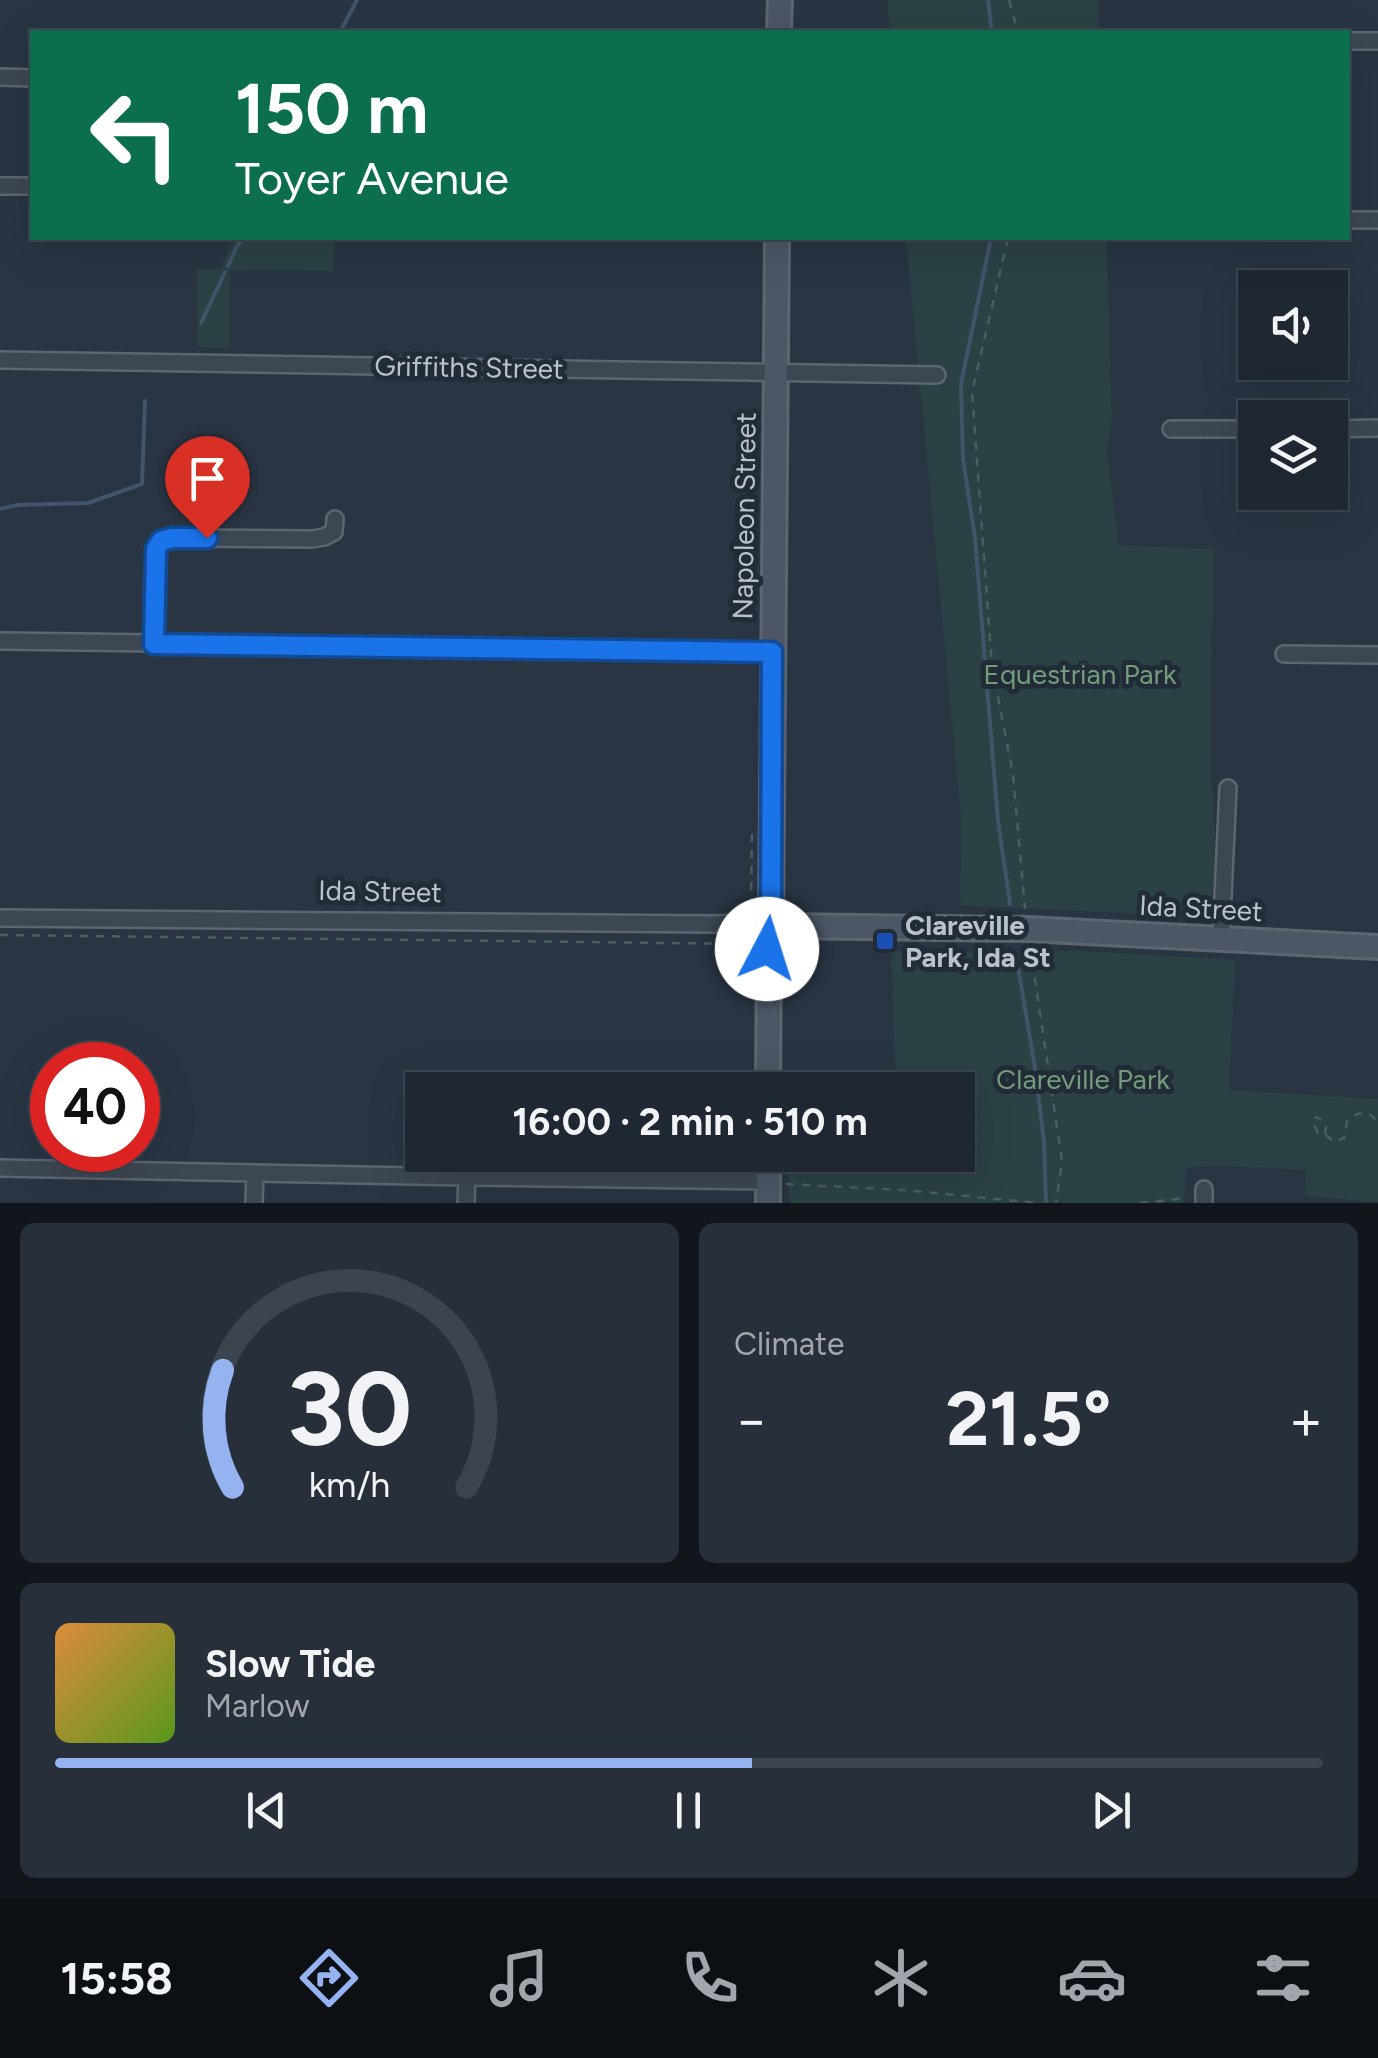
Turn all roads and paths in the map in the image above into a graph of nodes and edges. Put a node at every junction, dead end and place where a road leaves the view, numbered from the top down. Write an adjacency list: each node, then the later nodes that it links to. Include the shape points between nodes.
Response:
1 (780, 0): 3 (street)
2 (1009, 0): 4 (path)
3 (779, 30)
4 (1017, 30)
5 (1350, 41): 6 (street)
6 (1378, 41)
7 (0, 77): 8 (street)
8 (30, 78)
9 (0, 186): 10 (street)
10 (30, 186)
11 (1350, 220): 12 (street)
12 (1378, 220)
13 (777, 240): 16 (street, Napoleon Street)
14 (1008, 240): 31 (path, via 972,392 992,667 1013,774)
15 (0, 360): 16 (street, Griffiths Street)
16 (776, 372): 17 (street, Griffiths Street); 25 (street, Napoleon Street)
17 (937, 375)
18 (1348, 428): 19 (street)
19 (1378, 428)
20 (1170, 429): 21 (street)
21 (1238, 429)
22 (336, 519): 24 (street, via 334,532 324,538 161,541)
23 (0, 642): 24 (street)
24 (154, 644): 25 (street)
25 (772, 652): 30 (street, Napoleon Street)
26 (1284, 654): 27 (street)
27 (1378, 654)
28 (1228, 788): 33 (street)
29 (0, 918): 30 (street, Ida Street)
30 (766, 929): 31 (street, Ida Street); 32 (path, Ida Street); 35 (street, Napoleon Street)
31 (1027, 929): 33 (street, Ida Street); 46 (path, via 1062,1161)
32 (0, 935)
33 (1221, 938): 34 (street, Ida Street)
34 (1378, 948)
35 (768, 1072)
36 (1378, 1126): 37 (path, via 1368,1113 1358,1114 1347,1121 1340,1141)
37 (1325, 1134)
38 (0, 1168): 39 (street)
39 (255, 1173): 40 (street); 43 (street)
40 (467, 1178): 41 (street); 44 (street)
41 (768, 1192): 45 (path, via 786,1184)
42 (1204, 1196): 47 (path)
43 (254, 1203)
44 (466, 1203)
45 (1037, 1203)
46 (1056, 1203)
47 (1140, 1203)

